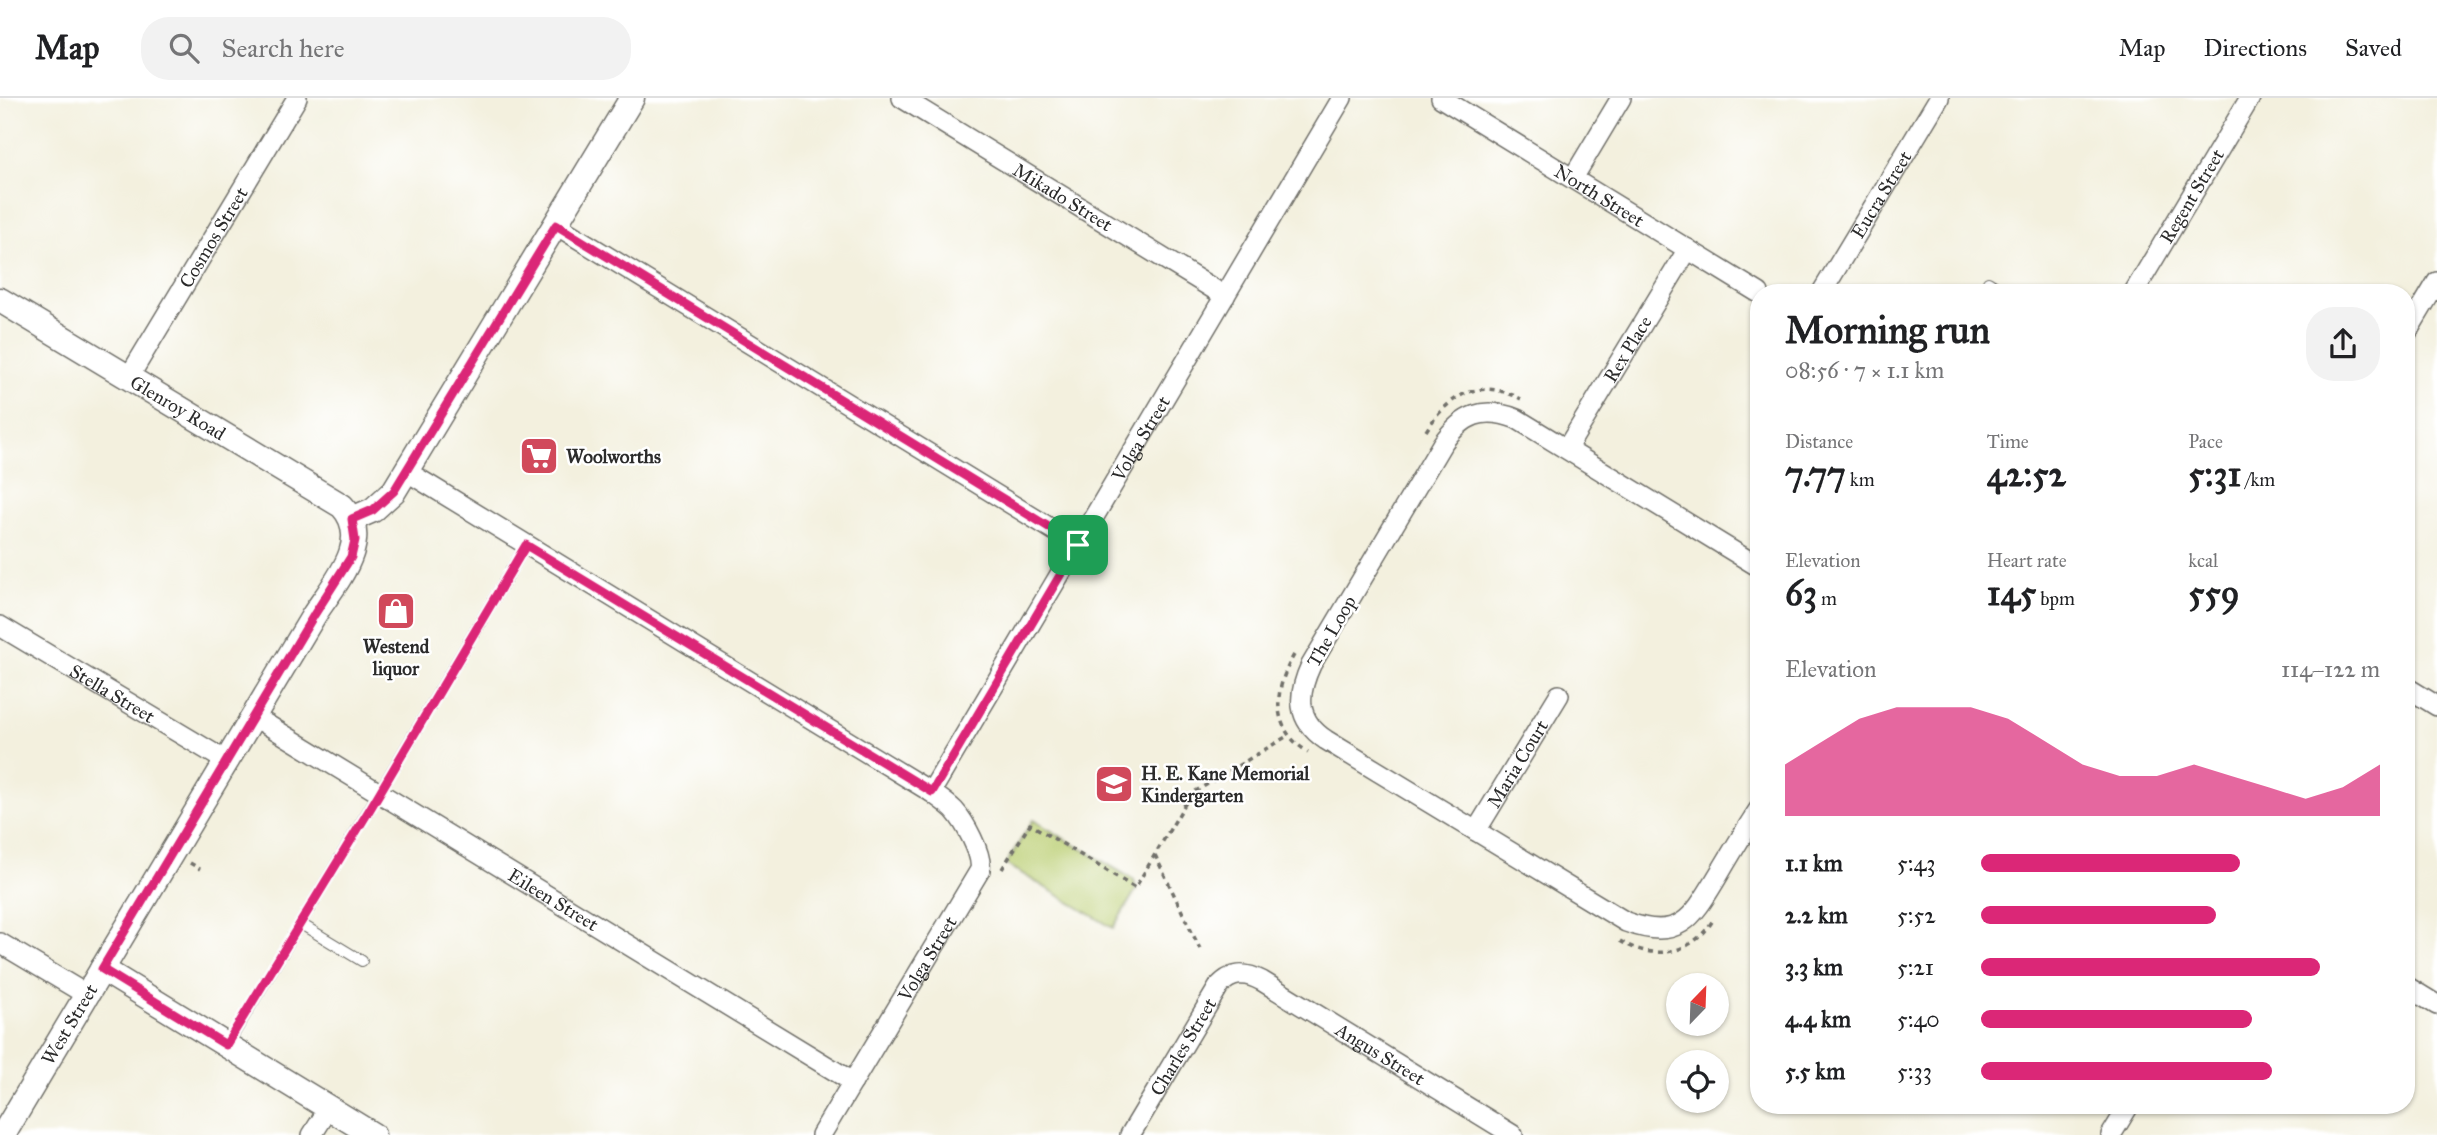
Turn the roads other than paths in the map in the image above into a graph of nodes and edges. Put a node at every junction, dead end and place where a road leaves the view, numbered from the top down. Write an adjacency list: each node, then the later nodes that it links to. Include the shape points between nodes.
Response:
1 (297, 98): 21 (street, Cosmos Street)
2 (632, 98): 10 (street)
3 (902, 98): 18 (street, Mikado Street)
4 (1342, 98): 18 (street, Volga Street)
5 (1441, 98): 9 (street, North Street)
6 (1621, 98): 9 (street)
7 (1939, 98): 14 (street, Eucra Street)
8 (2250, 98): 16 (street, Regent Street)
9 (1573, 178): 11 (street, North Street)
10 (556, 225): 23 (street); 26 (street)
11 (1688, 249): 17 (street, North Street); 22 (street, Rex Place)
12 (1988, 282): 15 (lane)
13 (2437, 282): 20 (street)
14 (1827, 284)
15 (1991, 284)
16 (2139, 284)
17 (1750, 287)
18 (1225, 296): 26 (street, Volga Street)
19 (0, 300): 21 (street, Glenroy Road)
20 (2415, 319)
21 (129, 377): 24 (street, Glenroy Road, via 342,506)
22 (1567, 448): 27 (street, The Loop); 37 (street, The Loop, via 1500,413 1463,420 1442,444 1304,680 1304,717 1315,733)
23 (407, 471): 24 (street, via 386,500); 25 (street)
24 (352, 519): 32 (street, West Street, via 355,540 351,557)
25 (526, 545): 34 (street); 35 (lane)
26 (1078, 545): 34 (street, Volga Street)
27 (1750, 561)
28 (0, 626): 33 (street, Stella Street)
29 (2415, 693): 31 (street)
30 (1559, 695): 37 (street, Maria Court)
31 (2437, 706)
32 (253, 716): 33 (street, West Street); 35 (street, Eileen Street)
33 (226, 761): 41 (street, West Street)
34 (932, 792): 47 (street, Volga Street, via 956,812 977,849 980,870)
35 (379, 793): 38 (lane); 47 (street, Eileen Street)
36 (1750, 823): 37 (street, The Loop, via 1695,912 1664,929 1643,929 1626,922)
37 (1476, 831)
38 (301, 924): 40 (lane); 46 (lane)
39 (0, 943): 44 (street)
40 (362, 961)
41 (102, 969): 44 (street, West Street); 46 (street)
42 (1247, 974): 54 (street, Charles Street, via 1232,975 1219,986); 55 (street, Angus Street)
43 (2415, 991): 45 (street)
44 (87, 995): 50 (street, West Street)
45 (2437, 1004)
46 (226, 1045): 48 (street)
47 (853, 1082): 53 (street, Volga Street)
48 (329, 1108): 51 (street); 52 (street)
49 (2124, 1114): 56 (street)
50 (3, 1135)
51 (312, 1135)
52 (373, 1135)
53 (821, 1135)
54 (1130, 1135)
55 (1513, 1135)
56 (2112, 1135)

